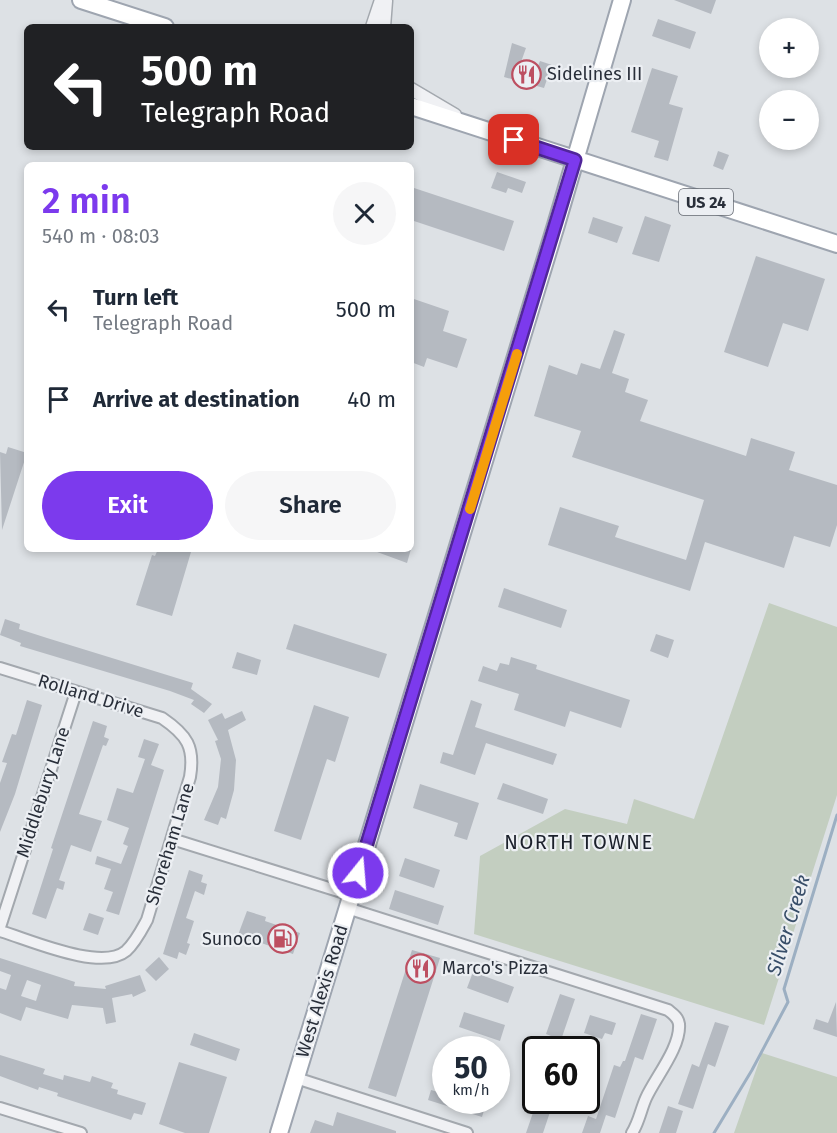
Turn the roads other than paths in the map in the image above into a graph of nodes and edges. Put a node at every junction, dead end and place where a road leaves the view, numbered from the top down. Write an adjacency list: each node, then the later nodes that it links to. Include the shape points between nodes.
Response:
1 (81, 0): 5 (main road)
2 (381, 0): 6 (street)
3 (386, 0): 7 (street)
4 (622, 0): 11 (main road, West Alexis Road)
5 (156, 24)
6 (373, 24)
7 (384, 24)
8 (414, 92): 10 (street)
9 (414, 107): 10 (main road, US 24)
10 (471, 125): 11 (main road, US 24)
11 (575, 160): 12 (main road, US 24); 17 (main road, West Alexis Road)
12 (837, 244)
13 (0, 668): 14 (street, Rolland Drive)
14 (76, 692): 15 (street, Rolland Drive, via 162,718); 18 (street, Middlebury Lane)
15 (179, 731): 16 (street, Shoreham Lane, via 193,759)
16 (172, 839): 17 (street); 18 (street, Shoreham Lane, via 147,920 124,953 94,959)
17 (349, 902): 19 (main road, West Alexis Road); 24 (street, via 675,1015 679,1024 668,1060)
18 (0, 929)
19 (296, 1078): 22 (main road, West Alexis Road); 23 (street)
20 (0, 1108): 21 (street)
21 (81, 1133)
22 (279, 1133)
23 (467, 1133)
24 (632, 1133)

